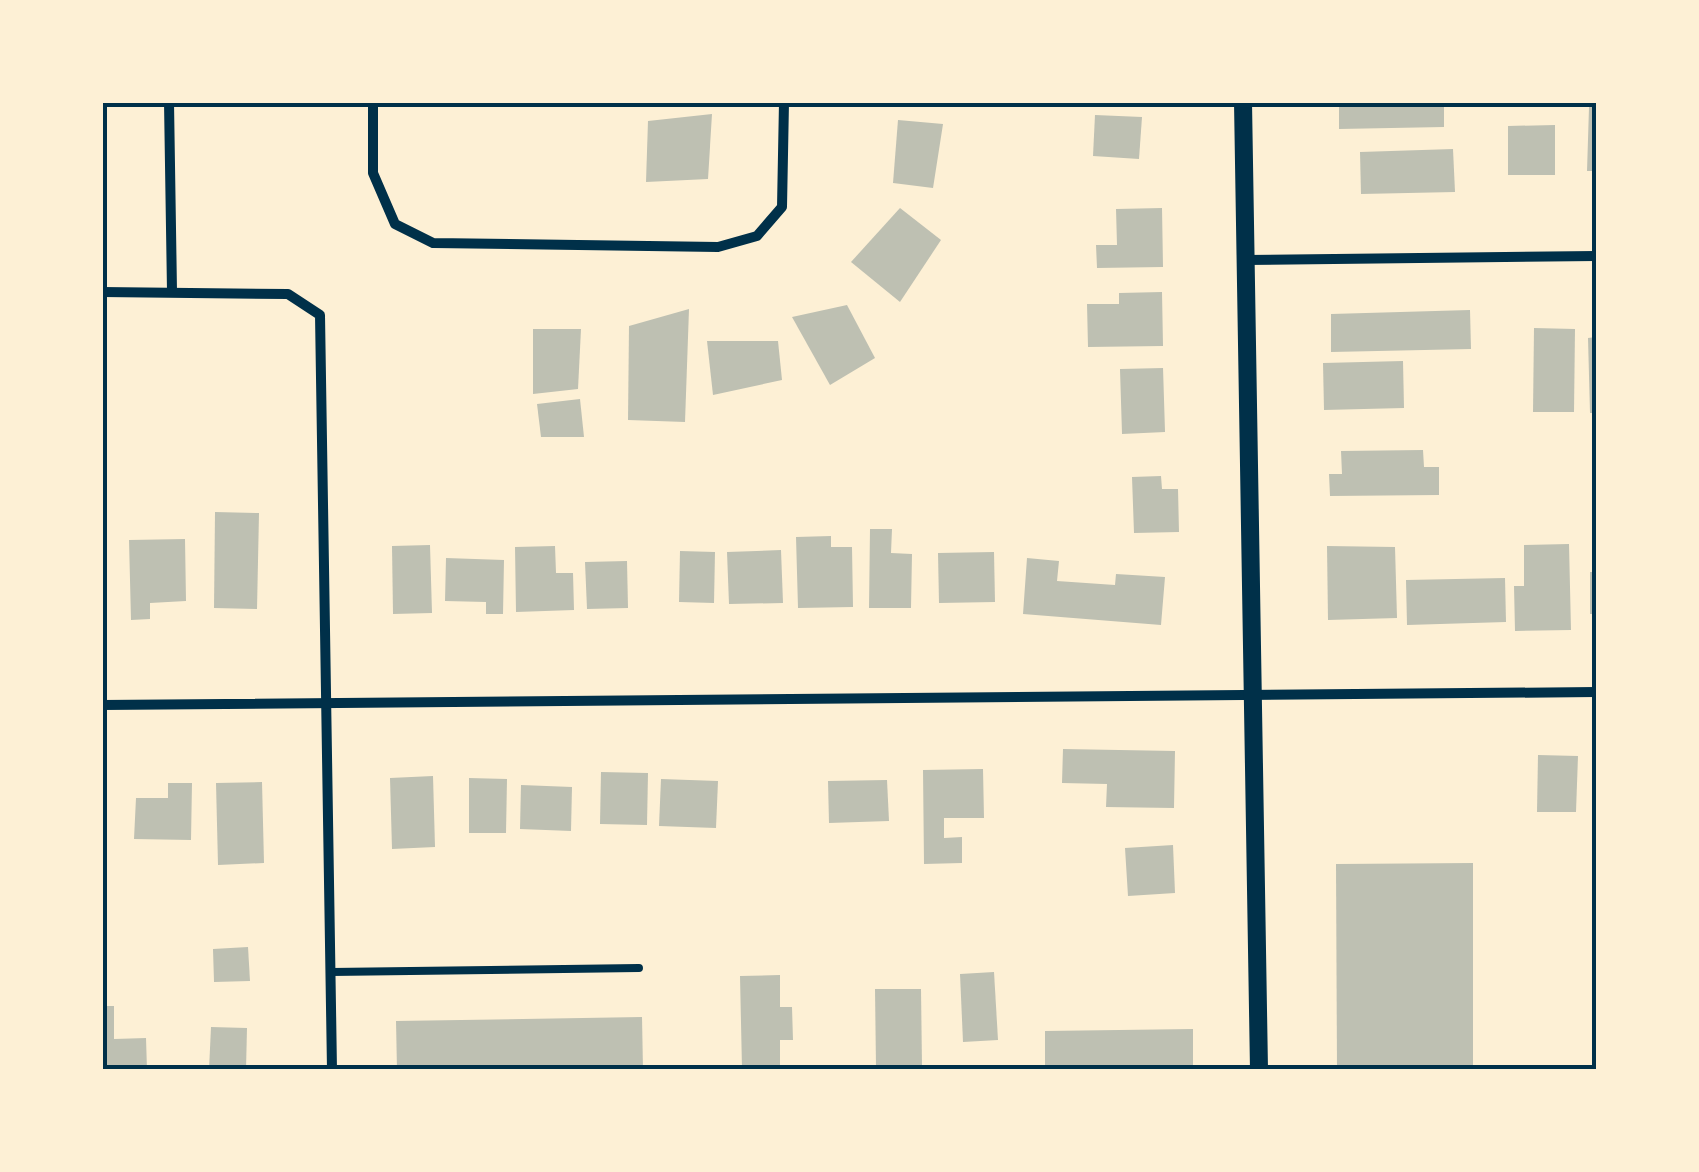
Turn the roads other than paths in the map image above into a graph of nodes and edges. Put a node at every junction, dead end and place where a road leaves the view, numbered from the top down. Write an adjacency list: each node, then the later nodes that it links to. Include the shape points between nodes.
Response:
1 (169, 102): 7 (street)
2 (373, 102): 3 (street, via 373,173 395,224 433,243 718,247 757,236 782,207)
3 (784, 102)
4 (1243, 102): 6 (street)
5 (1596, 256): 6 (street)
6 (1246, 260): 10 (street)
7 (172, 291): 8 (street); 11 (street, via 288,294 320,315)
8 (102, 292)
9 (1596, 692): 10 (street)
10 (1252, 694): 11 (street); 16 (street)
11 (327, 703): 12 (street); 14 (street)
12 (102, 705)
13 (638, 968): 14 (lane)
14 (331, 972): 15 (street)
15 (332, 1070)
16 (1259, 1070)

